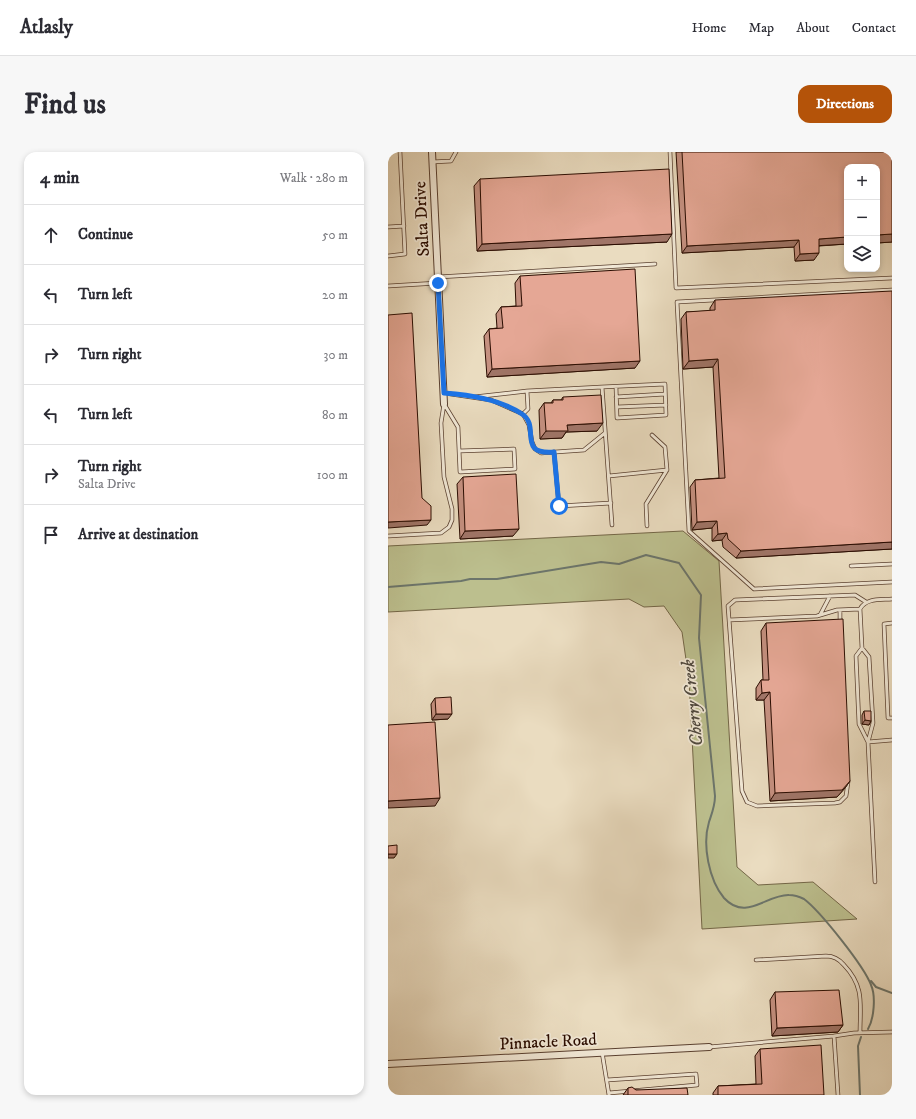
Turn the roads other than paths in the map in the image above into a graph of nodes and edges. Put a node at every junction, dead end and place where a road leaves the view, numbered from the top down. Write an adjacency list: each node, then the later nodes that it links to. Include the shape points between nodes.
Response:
1 (400, 152): 6 (lane)
2 (432, 152): 5 (street, Salta Drive)
3 (456, 152): 5 (lane, via 451,160)
4 (670, 152): 10 (lane, via 676,288)
5 (432, 162): 11 (street, Salta Drive)
6 (404, 226): 7 (lane); 8 (lane, via 406,254)
7 (388, 227)
8 (388, 256)
9 (655, 264): 11 (lane)
10 (892, 278)
11 (438, 280): 12 (lane); 17 (street, Salta Drive)
12 (388, 286)
13 (892, 290): 37 (lane, via 677,302 689,531 754,588)
14 (602, 387): 15 (lane); 16 (lane); 25 (lane)
15 (616, 387): 18 (lane, via 665,384); 20 (lane)
16 (527, 391): 19 (lane); 24 (lane, via 528,409)
17 (444, 393): 19 (lane); 21 (street, Salta Drive)
18 (665, 394): 20 (lane); 22 (lane)
19 (474, 397): 24 (lane, via 491,400)
20 (616, 397): 23 (lane)
21 (444, 404): 27 (lane, via 458,428); 34 (lane, via 441,423 444,477 452,509 451,524 441,533)
22 (666, 405): 23 (lane); 23 (lane, via 666,415 617,418)
23 (617, 407)
24 (523, 414): 28 (lane, via 529,425 535,449 541,453)
25 (606, 433): 28 (lane, via 584,450); 30 (lane)
26 (652, 435): 29 (lane, via 665,447)
27 (459, 451): 27 (lane, via 514,449 515,470 460,472)
28 (554, 452): 31 (lane, via 559,506)
29 (667, 470): 30 (lane); 33 (lane, via 646,504)
30 (609, 476): 31 (lane)
31 (611, 502): 32 (lane)
32 (612, 526)
33 (647, 526)
34 (388, 536)
35 (892, 564): 36 (lane)
36 (851, 566)
37 (892, 582)
38 (830, 596): 40 (lane, via 855,595); 43 (lane); 44 (lane, via 735,600 728,606)
39 (892, 599): 40 (lane)
40 (866, 602): 41 (lane)
41 (860, 609): 42 (lane); 47 (lane)
42 (840, 610): 43 (lane); 46 (lane)
43 (820, 615): 44 (lane)
44 (729, 620): 51 (lane, via 742,792 747,802 757,806 840,802 848,790)
45 (892, 623): 48 (lane, via 884,624 888,718)
46 (841, 626)
47 (862, 648): 50 (lane, via 869,656 873,723); 50 (lane, via 856,656 859,724)
48 (892, 718)
49 (892, 740): 50 (lane)
50 (868, 742): 52 (lane)
51 (847, 774)
52 (875, 882)
53 (756, 960): 54 (lane, via 832,956 840,960 859,986)
54 (860, 1032): 55 (lane); 56 (lane)
55 (892, 1032)
56 (834, 1036): 57 (lane); 62 (lane)
57 (708, 1047): 58 (street, Pinnacle Road)
58 (602, 1052): 59 (street, Pinnacle Road); 60 (lane)
59 (388, 1064)
60 (607, 1080): 61 (lane); 61 (lane, via 696,1074 697,1085)
61 (609, 1094)
62 (838, 1095)

